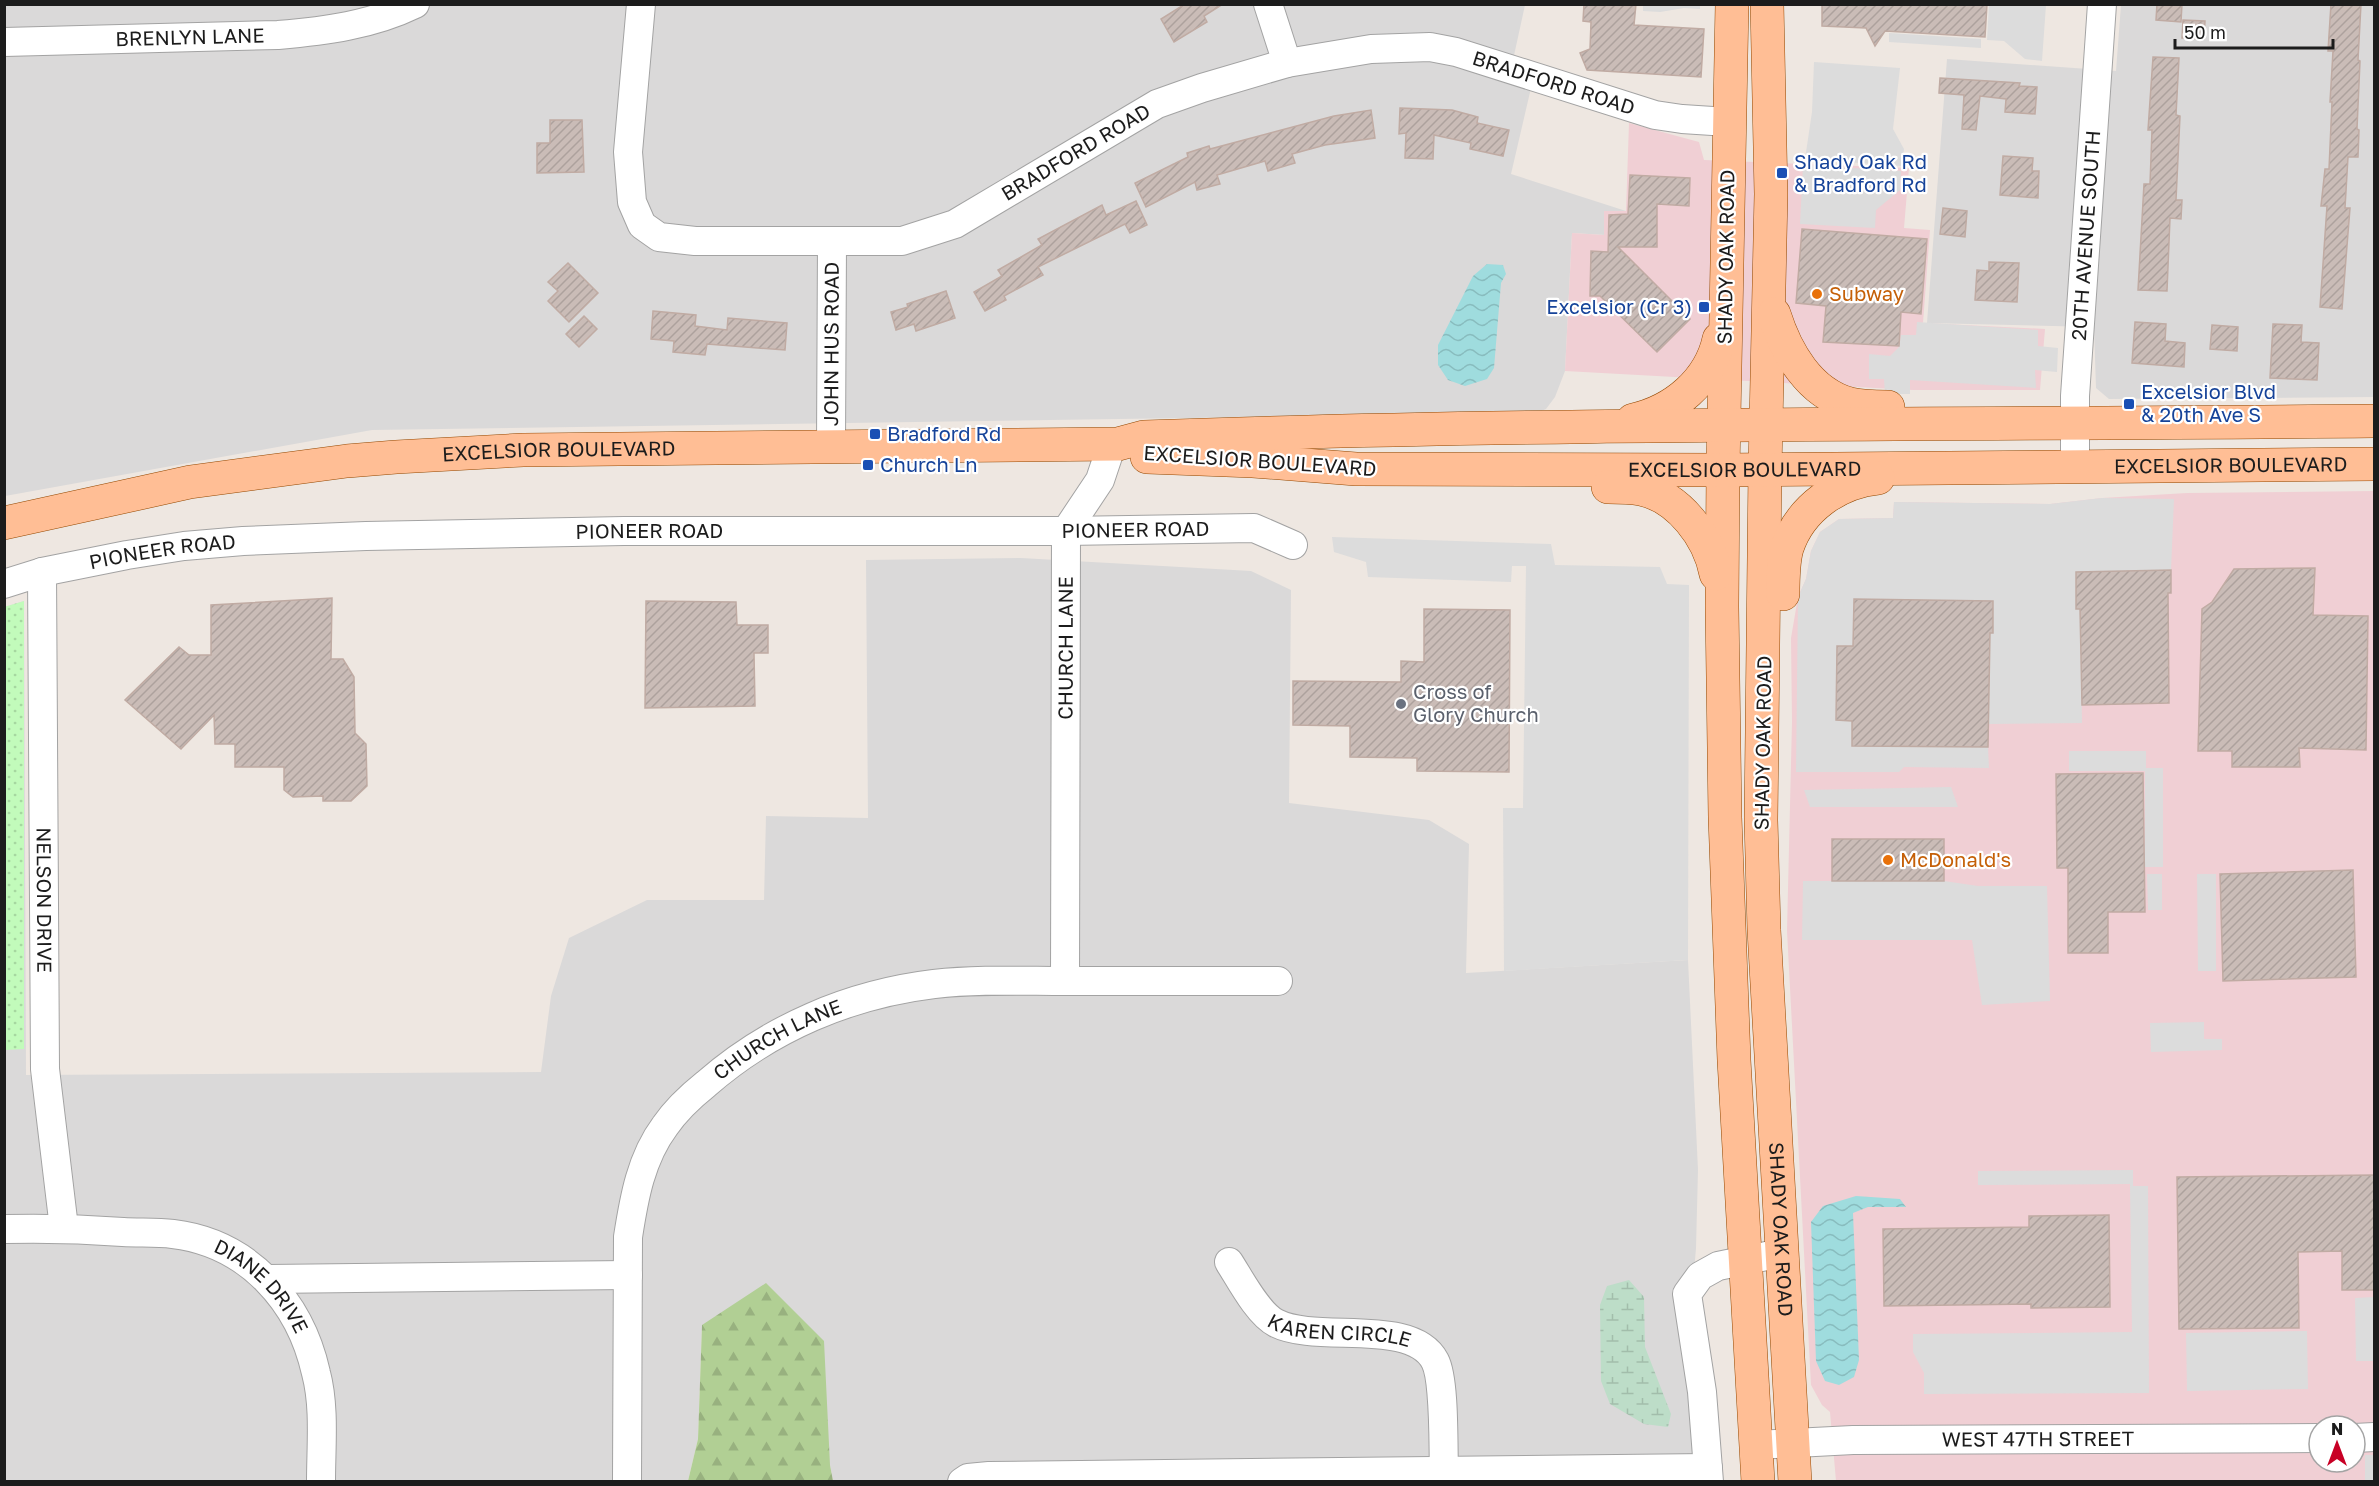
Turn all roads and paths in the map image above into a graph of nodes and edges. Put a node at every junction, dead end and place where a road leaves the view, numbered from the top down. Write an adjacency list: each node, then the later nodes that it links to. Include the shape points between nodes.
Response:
1 (415, 4): 7 (street, BRENLYN LANE, via 373,20 323,31)
2 (641, 4): 10 (street, BRADFORD ROAD, via 628,152 632,202 642,225 659,237 695,241)
3 (1268, 4): 8 (street)
4 (1732, 4): 9 (main road, SHADY OAK ROAD)
5 (1767, 4): 11 (main road, SHADY OAK ROAD)
6 (2103, 4): 14 (street, 20TH AVENUE SOUTH)
7 (4, 42)
8 (1287, 63): 9 (street, BRADFORD ROAD, via 1371,49 1430,47 1655,115); 10 (street, BRADFORD ROAD, via 1157,104 955,224 902,241)
9 (1728, 122): 12 (main road, SHADY OAK ROAD)
10 (832, 242): 19 (street, JOHN HUS ROAD)
11 (1769, 301): 14 (main road, via 1779,330 1803,372 1819,388 1851,404 1973,407); 16 (main road, SHADY OAK ROAD)
12 (1725, 311): 15 (main road, SHADY OAK ROAD); 17 (main road, via 1715,356 1701,380 1652,416)
13 (2374, 421): 14 (main road, EXCELSIOR BOULEVARD)
14 (2075, 423): 16 (main road, EXCELSIOR BOULEVARD); 22 (street, 20TH AVENUE SOUTH)
15 (1724, 425): 16 (main road, EXCELSIOR BOULEVARD); 17 (main road, EXCELSIOR BOULEVARD); 25 (main road, SHADY OAK ROAD)
16 (1766, 425): 24 (main road, SHADY OAK ROAD)
17 (1603, 426): 18 (main road, EXCELSIOR BOULEVARD, via 1333,430 1144,437)
18 (1115, 444): 19 (main road, EXCELSIOR BOULEVARD); 23 (main road, EXCELSIOR BOULEVARD, via 1143,456); 27 (street, via 1100,480)
19 (831, 446): 26 (main road, EXCELSIOR BOULEVARD, via 462,452 347,461 190,482)
20 (2374, 464): 22 (main road, EXCELSIOR BOULEVARD)
21 (2004, 466): 22 (main road, EXCELSIOR BOULEVARD); 24 (main road, EXCELSIOR BOULEVARD); 32 (main road, via 1863,480 1830,494 1801,522 1787,550 1780,711)
22 (2075, 466)
23 (1356, 469): 25 (main road, EXCELSIOR BOULEVARD); 31 (main road, via 1469,487 1643,489 1675,505 1696,530 1708,548)
24 (1765, 469): 25 (main road, EXCELSIOR BOULEVARD); 32 (main road, SHADY OAK ROAD)
25 (1723, 470): 31 (main road, SHADY OAK ROAD)
26 (4, 523)
27 (1066, 531): 28 (street, PIONEER ROAD, via 1254,528); 29 (street, PIONEER ROAD, via 624,531 366,536 184,546); 33 (street, CHURCH LANE)
28 (1293, 544)
29 (42, 572): 30 (street, PIONEER ROAD); 35 (street, NELSON DRIVE, via 45,1069)
30 (4, 584)
31 (1722, 607): 38 (main road, SHADY OAK ROAD, via 1730,960)
32 (1763, 758): 37 (main road, SHADY OAK ROAD, via 1764,930)
33 (1065, 981): 34 (street, CHURCH LANE); 40 (street, CHURCH LANE, via 934,984 882,993 829,1009 732,1061 664,1126 646,1161 628,1237)
34 (1278, 981)
35 (64, 1228): 36 (street, DIANE DRIVE); 41 (street, DIANE DRIVE, via 173,1234 207,1242 240,1258)
36 (4, 1229)
37 (1781, 1253): 38 (street); 43 (main road, SHADY OAK ROAD)
38 (1745, 1260): 44 (main road, SHADY OAK ROAD); 46 (street, via 1718,1266 1700,1276 1687,1294 1702,1392)
39 (1229, 1262): 45 (street, KAREN CIRCLE, via 1275,1323 1296,1330 1406,1338 1425,1347 1436,1362 1440,1379)
40 (628, 1275): 41 (street); 48 (street, CHURCH LANE)
41 (268, 1279): 47 (street, DIANE DRIVE, via 291,1307 307,1340 317,1375)
42 (2307, 1437): 43 (street, WEST 47TH STREET)
43 (1793, 1443): 44 (street, WEST 47TH STREET); 51 (main road, SHADY OAK ROAD)
44 (1756, 1445): 50 (main road, SHADY OAK ROAD)
45 (1444, 1471): 46 (street); 49 (street, via 989,1476)
46 (1708, 1475)
47 (321, 1482)
48 (627, 1482)
49 (962, 1482)
50 (1758, 1482)
51 (1795, 1482)

